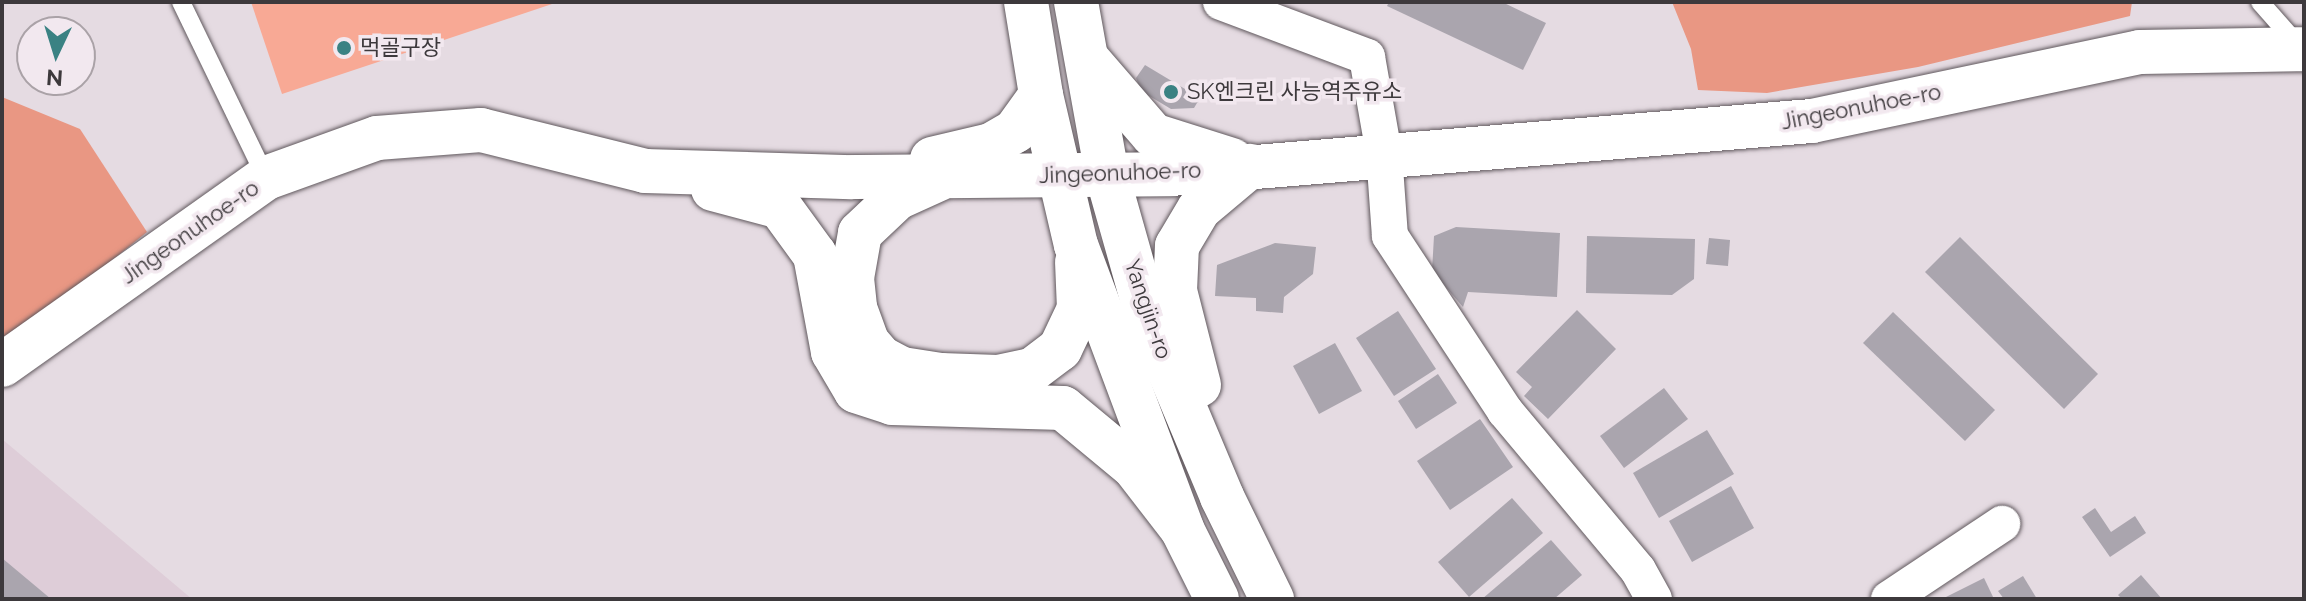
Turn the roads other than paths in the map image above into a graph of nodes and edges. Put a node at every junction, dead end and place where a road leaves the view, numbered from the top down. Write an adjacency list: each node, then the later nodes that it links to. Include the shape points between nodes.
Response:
1 (181, 2): 16 (lane)
2 (1026, 2): 8 (main road, Yangjin-ro)
3 (1076, 2): 7 (main road, Yangjin-ro)
4 (1221, 2): 9 (street, via 1367,57)
5 (2260, 2): 6 (lane)
6 (2303, 49): 9 (main road, Jingeonuhoe-ro, via 2140,52 1812,121)
7 (1086, 58): 10 (main road, via 1153,135); 12 (main road, Yangjin-ro)
8 (1041, 95): 14 (main road, via 1015,131 991,145); 15 (main road, Yangjin-ro)
9 (1384, 153): 10 (main road, Jingeonuhoe-ro); 24 (street, via 1390,236 1505,411 1638,570)
10 (1250, 166): 12 (main road, Jingeonuhoe-ro); 19 (main road, via 1199,209 1177,246 1175,291 1205,410)
11 (645, 171): 14 (main road, Jingeonuhoe-ro); 16 (main road, Jingeonuhoe-ro, via 481,130 377,138); 21 (main road, via 780,207 815,255 833,352 856,391 892,403 1063,408 1134,467)
12 (1107, 175): 15 (main road, Jingeonuhoe-ro); 19 (main road, Yangjin-ro, via 1149,323)
13 (945, 176): 14 (main road, Jingeonuhoe-ro); 15 (main road, Jingeonuhoe-ro); 17 (main road, via 897,198 860,233 852,278 855,308 868,343 891,363 941,375 998,377 1032,370 1060,349 1079,309)
14 (852, 177)
15 (1060, 177): 17 (main road, Yangjin-ro)
16 (266, 178): 18 (main road, Jingeonuhoe-ro)
17 (1076, 245): 21 (main road, Yangjin-ro)
18 (2, 365)
19 (1204, 454): 23 (main road, Yangjin-ro)
20 (2002, 524): 25 (street)
21 (1182, 529): 22 (main road, Yangjin-ro)
22 (1217, 599)
23 (1272, 599)
24 (1654, 599)
25 (1889, 599)

